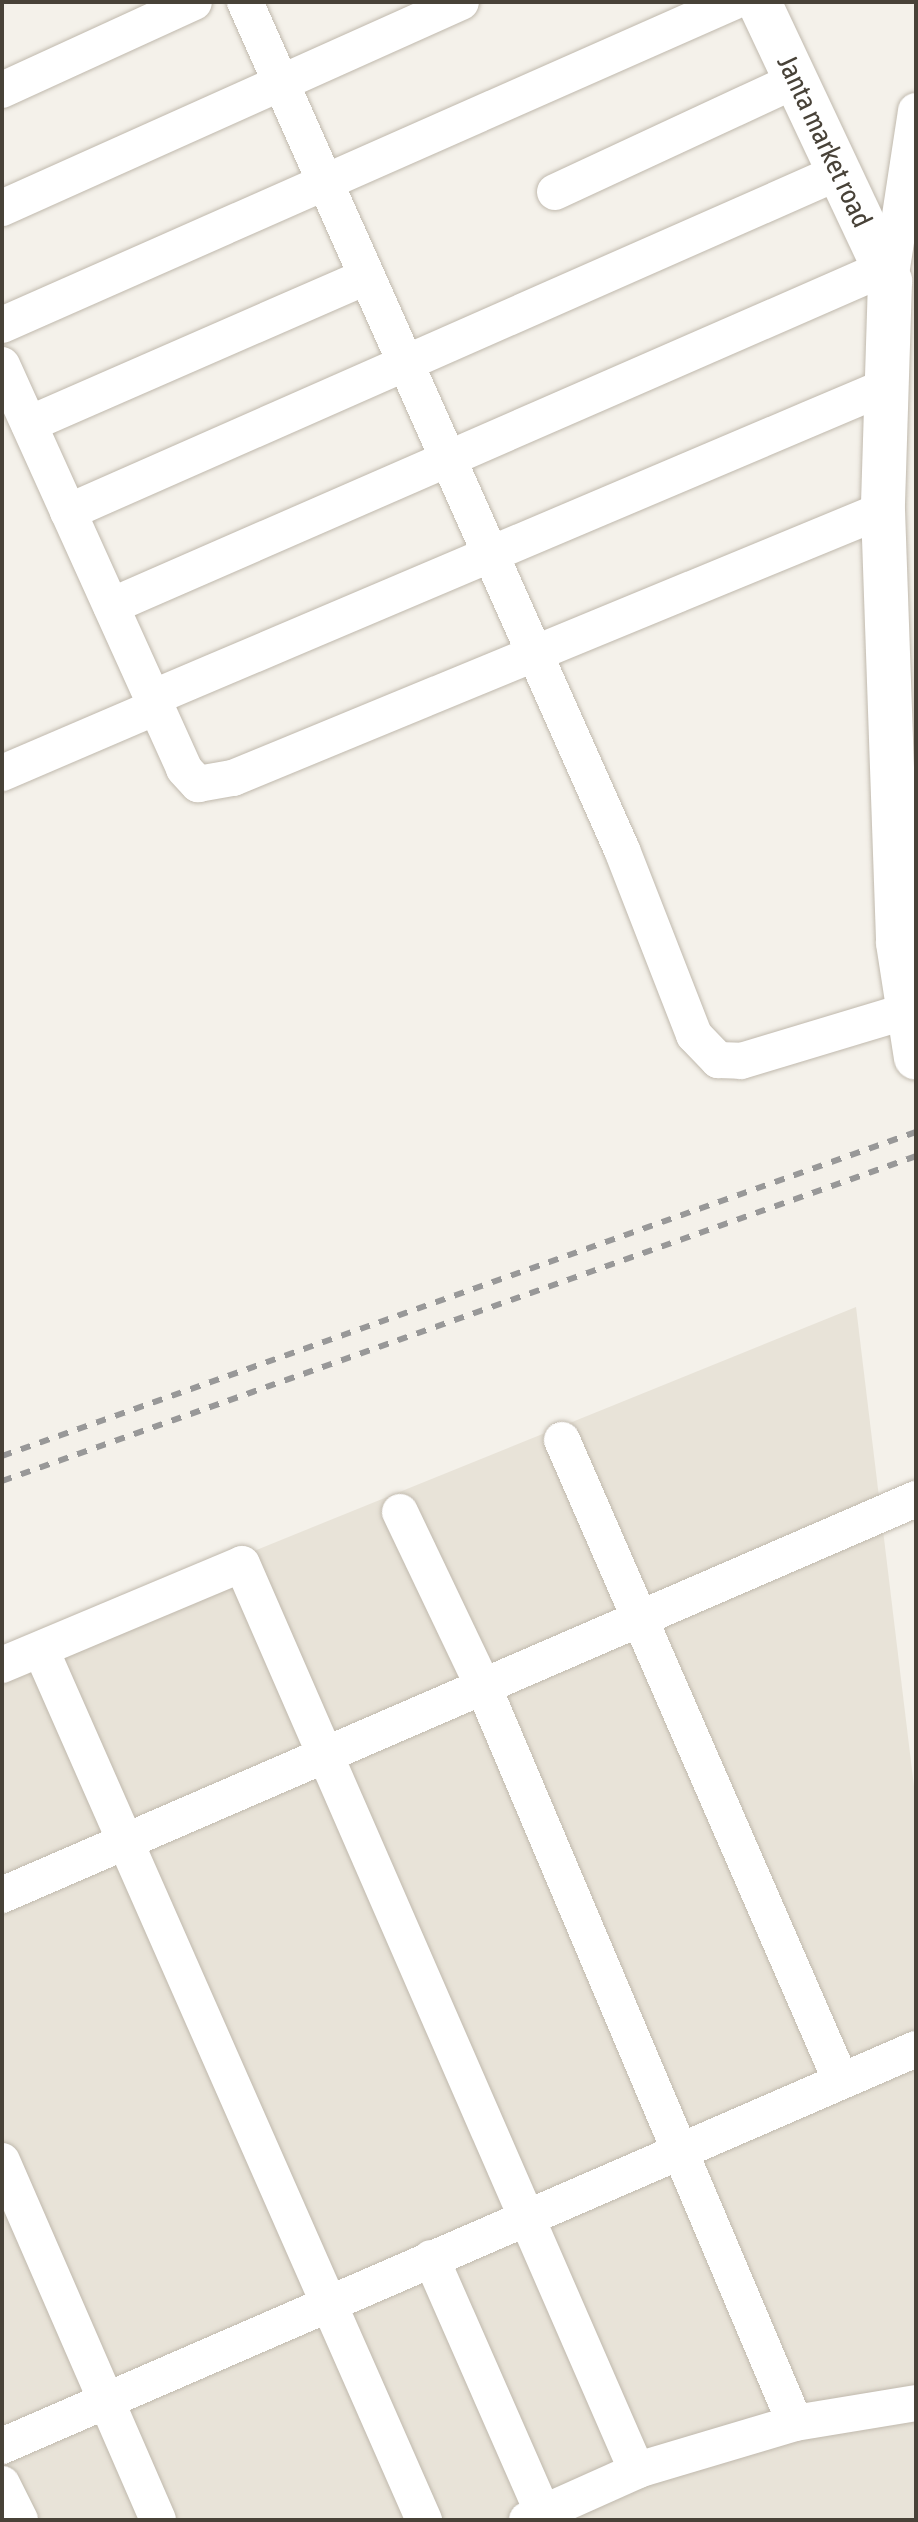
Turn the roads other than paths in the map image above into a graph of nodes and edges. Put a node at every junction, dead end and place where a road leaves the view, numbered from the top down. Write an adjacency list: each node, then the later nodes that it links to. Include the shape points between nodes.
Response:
1 (194, 2): 8 (street)
2 (245, 2): 7 (street)
3 (461, 2): 7 (street)
4 (733, 2): 11 (street)
5 (759, 2): 6 (street, Janta market road)
6 (796, 80): 10 (street, Janta market road); 12 (street)
7 (279, 84): 11 (street); 13 (street)
8 (2, 90)
9 (916, 111): 14 (street)
10 (839, 172): 14 (street, Janta market road); 18 (street)
11 (325, 185): 15 (street); 16 (street)
12 (555, 192)
13 (2, 208)
14 (887, 274): 19 (street); 21 (street)
15 (366, 277): 18 (street); 20 (street)
16 (2, 325)
17 (2, 365): 20 (street)
18 (405, 365): 21 (street); 23 (street)
19 (887, 386): 22 (street); 24 (street)
20 (29, 424): 23 (street)
21 (449, 463): 24 (street); 25 (street)
22 (883, 510): 26 (street); 29 (street)
23 (68, 512): 25 (street)
24 (490, 555): 26 (street); 27 (street)
25 (111, 606): 27 (street)
26 (535, 654): 27 (street, via 215,785 198,784 184,769); 29 (street, via 694,1035 718,1060 772,1056)
27 (154, 702): 28 (street)
28 (2, 773)
29 (911, 1010): 30 (street)
30 (916, 1058)
31 (562, 1440): 34 (street)
32 (916, 1499): 34 (street)
33 (400, 1512): 37 (street)
34 (640, 1618): 37 (street); 42 (street)
35 (41, 1650): 36 (street); 38 (street, via 242,1564); 39 (street)
36 (2, 1665)
37 (483, 1686): 38 (street); 43 (street)
38 (324, 1756): 39 (street); 45 (street)
39 (125, 1842): 40 (street); 47 (street)
40 (2, 1895)
41 (916, 2049): 42 (street)
42 (841, 2081): 43 (street)
43 (680, 2150): 45 (street); 50 (street)
44 (2, 2161): 48 (street)
45 (524, 2218): 46 (street); 52 (street)
46 (431, 2258): 47 (street); 54 (street)
47 (323, 2305): 48 (street); 57 (street)
48 (108, 2401): 51 (street); 56 (street)
49 (916, 2403): 50 (street)
50 (795, 2423): 52 (street)
51 (2, 2446)
52 (637, 2471): 54 (street)
53 (2, 2484): 55 (street)
54 (535, 2516)
55 (20, 2520)
56 (158, 2520)
57 (424, 2520)

